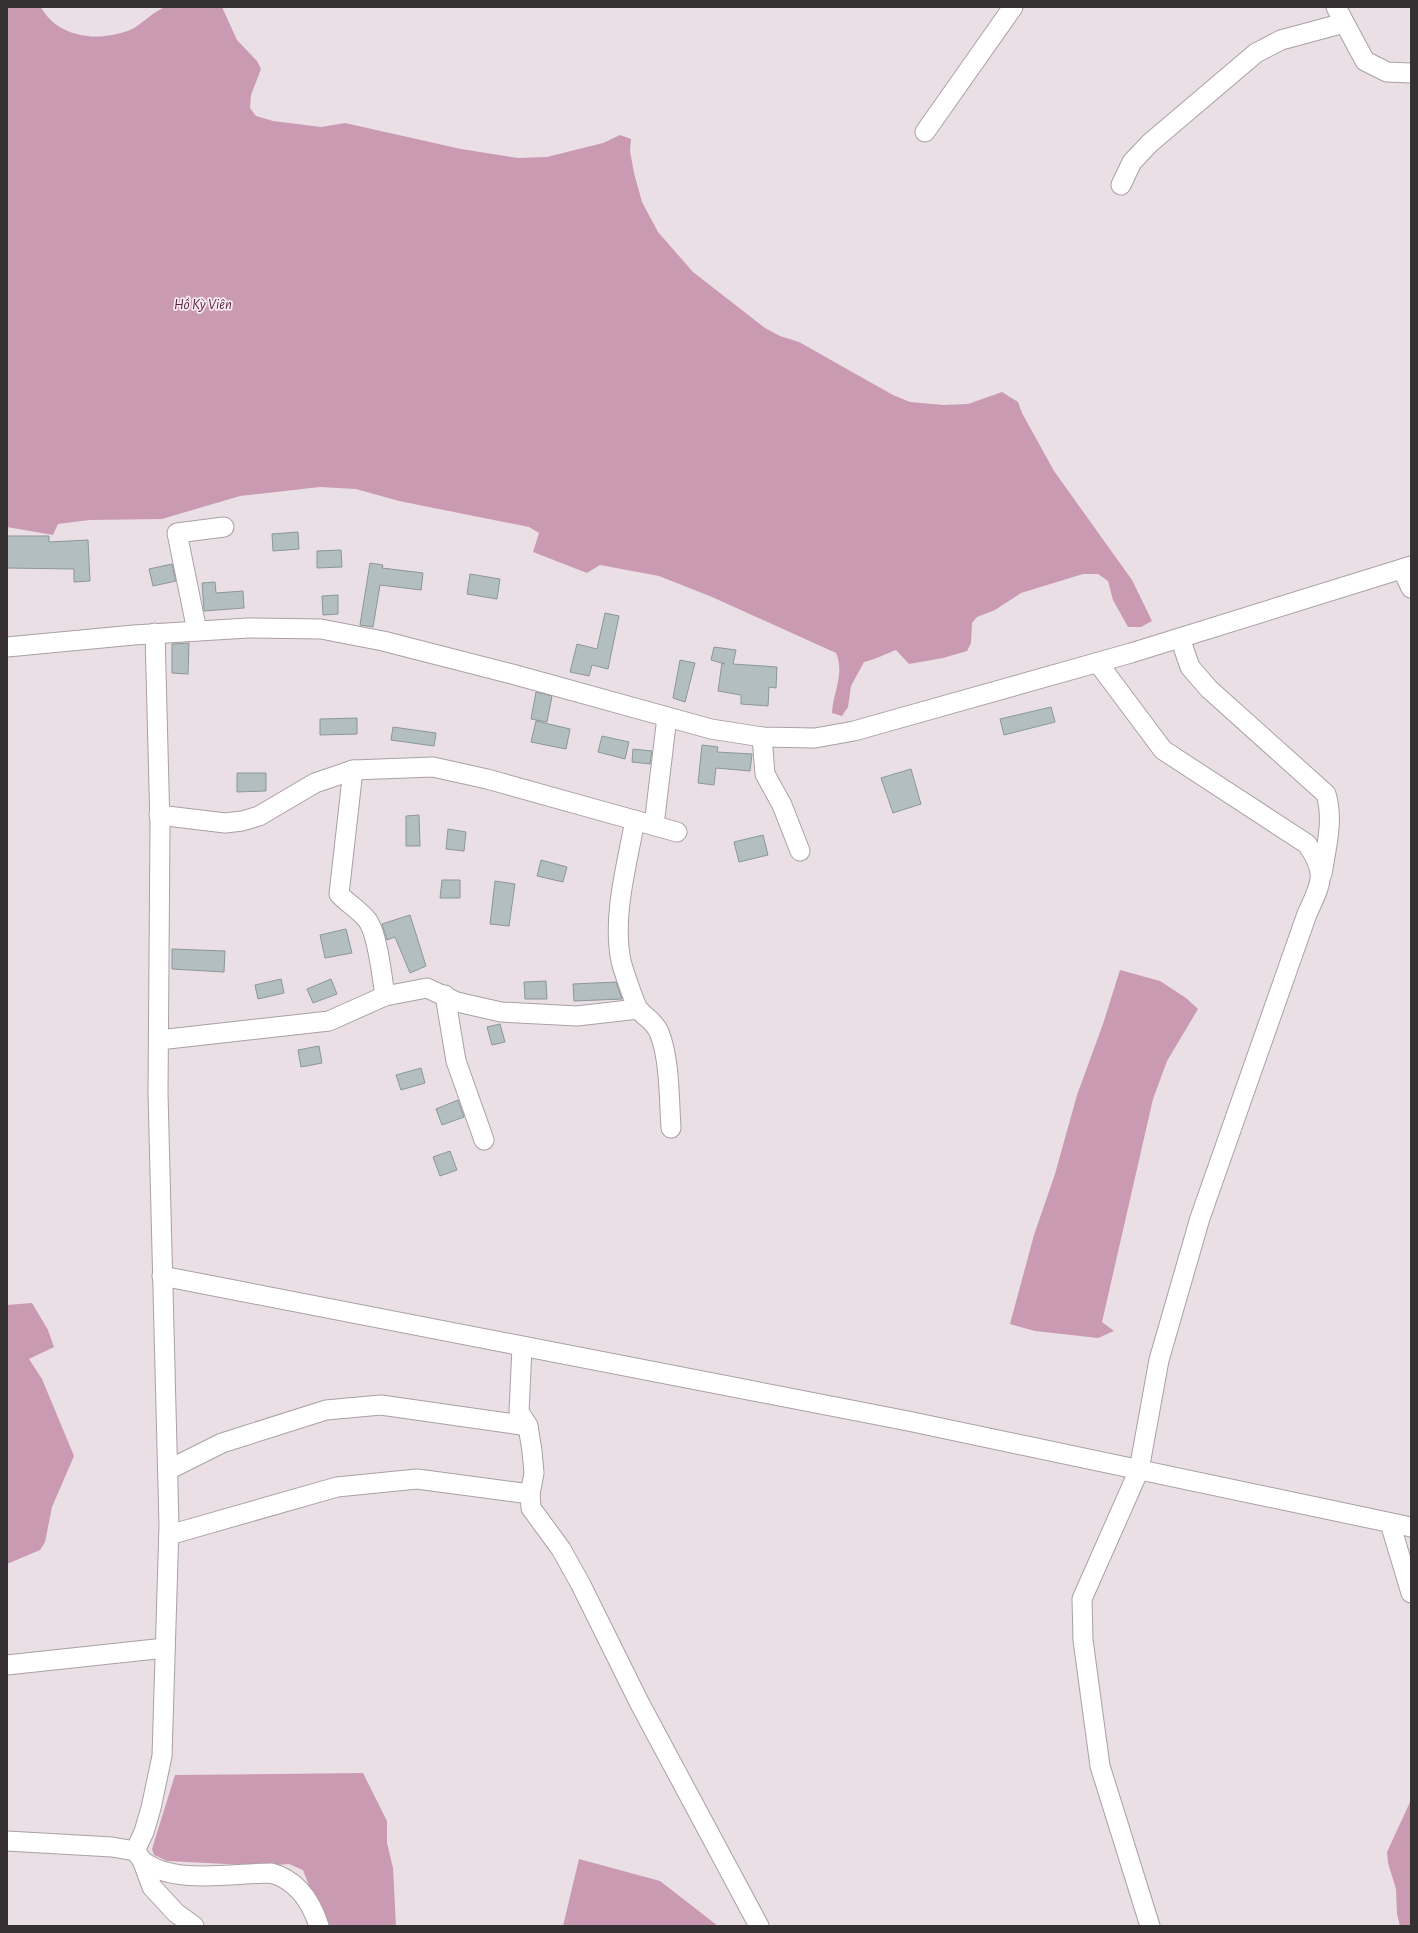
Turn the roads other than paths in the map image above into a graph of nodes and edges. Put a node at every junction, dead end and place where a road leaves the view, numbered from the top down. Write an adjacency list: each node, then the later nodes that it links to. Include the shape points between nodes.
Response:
1 (1013, 7): 4 (street)
2 (1340, 15): 3 (street, via 1365,61 1387,72); 5 (street, via 1256,53 1150,143 1132,162)
3 (1411, 73)
4 (925, 132)
5 (1121, 185)
6 (224, 527): 9 (street, via 177,533)
7 (1407, 568): 8 (street); 11 (street)
8 (1411, 588)
9 (197, 631): 10 (street); 14 (street, via 248,628 321,629 512,674)
10 (155, 633): 12 (street); 17 (street)
11 (1180, 638): 13 (street); 22 (street, via 1190,667 1209,689 1326,794 1330,819)
12 (7, 647)
13 (1098, 662): 15 (street, via 854,731 815,738); 22 (street, via 1163,750 1307,844 1318,863)
14 (667, 717): 15 (street, via 711,729); 19 (street)
15 (762, 737): 21 (street, via 765,774 782,805)
16 (353, 770): 17 (street, via 315,783 259,816 242,821 225,823); 18 (street, via 433,767 487,779); 24 (street, via 339,894 368,922 374,939)
17 (159, 815): 26 (street)
18 (635, 820): 19 (street); 25 (street, via 622,895 618,939 621,962)
19 (654, 825): 20 (street)
20 (677, 832)
21 (800, 851)
22 (1321, 876): 33 (street, via 1320,886 1200,1218 1159,1360)
23 (445, 995): 24 (street, via 426,988); 25 (street, via 457,1002 501,1012 577,1016); 28 (street, via 456,1061)
24 (385, 996): 26 (street, via 329,1021)
25 (638, 1009): 27 (street, via 655,1024 660,1034)
26 (159, 1040): 29 (street)
27 (671, 1128)
28 (484, 1140)
29 (162, 1276): 30 (street); 32 (street)
30 (522, 1346): 31 (street, via 519,1412); 33 (street, via 908,1421)
31 (528, 1426): 32 (street, via 381,1406 333,1409 222,1443); 34 (street, via 534,1473)
32 (168, 1470): 37 (street)
33 (1139, 1470): 35 (street); 46 (street, via 1082,1599 1082,1633 1100,1766)
34 (530, 1494): 37 (street, via 417,1479 337,1487); 45 (street, via 531,1508 561,1549 580,1583 640,1704)
35 (1390, 1523): 36 (street); 38 (street)
36 (1411, 1527)
37 (169, 1535): 39 (street)
38 (1411, 1593)
39 (165, 1648): 40 (street); 42 (street, via 162,1756)
40 (7, 1665)
41 (7, 1841): 42 (street, via 112,1847)
42 (139, 1856): 43 (street, via 152,1887 176,1913); 44 (street, via 161,1870 187,1875 271,1873 283,1876 300,1889)
43 (194, 1926)
44 (319, 1926)
45 (759, 1926)
46 (1150, 1926)

